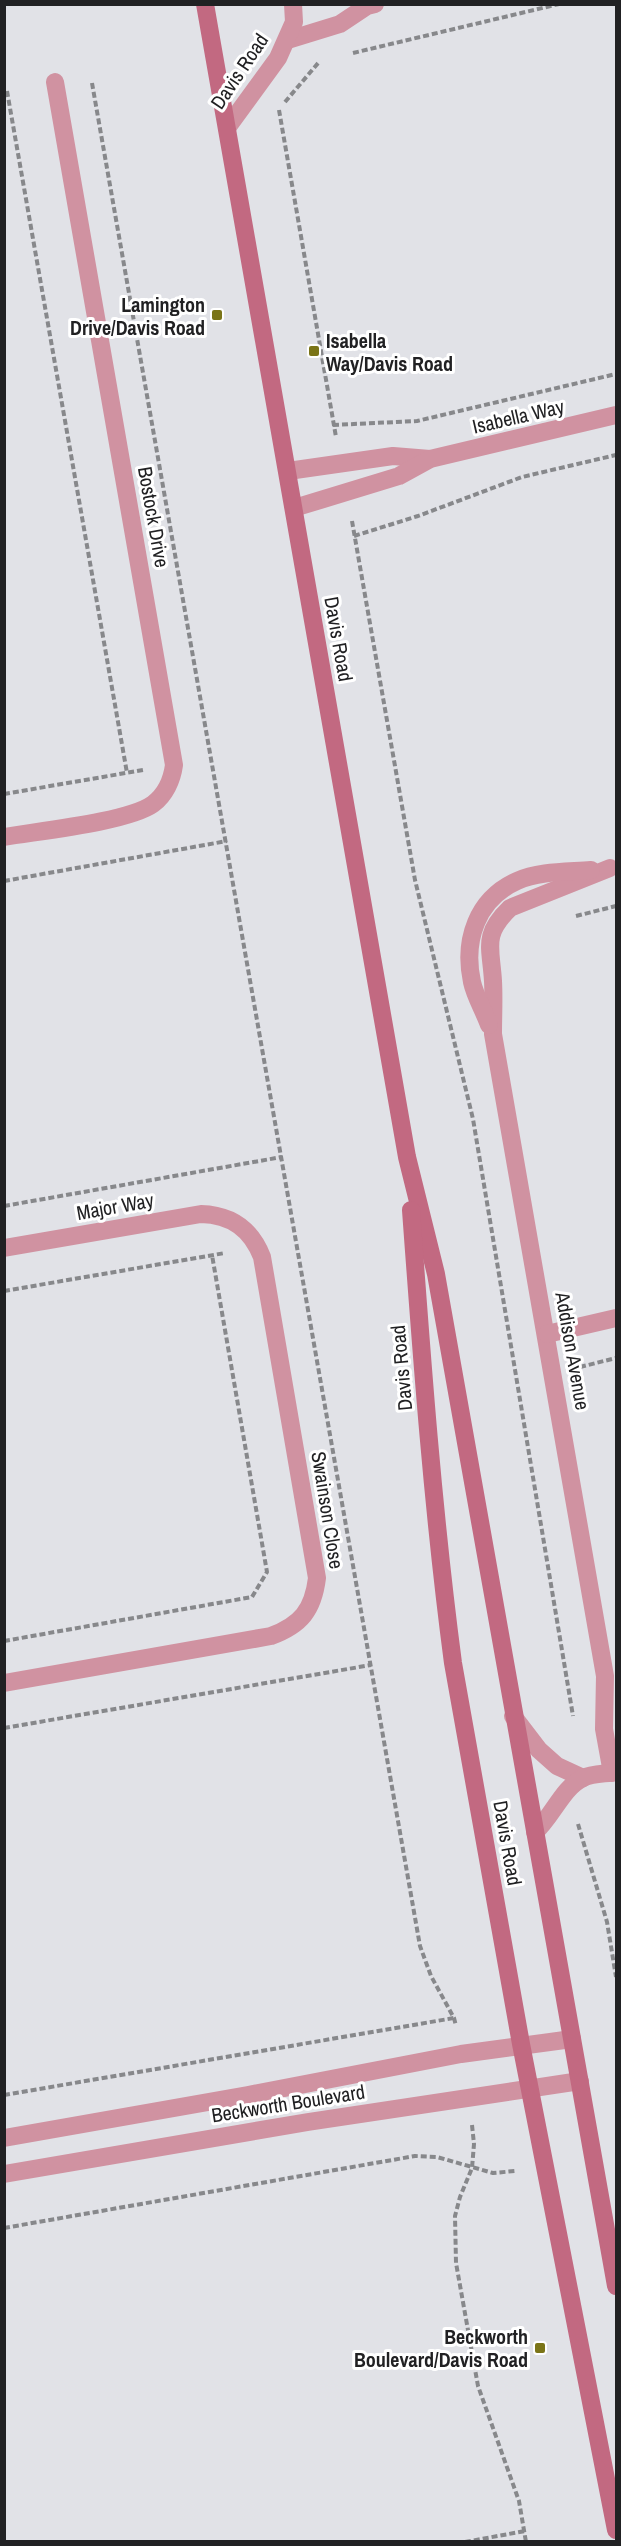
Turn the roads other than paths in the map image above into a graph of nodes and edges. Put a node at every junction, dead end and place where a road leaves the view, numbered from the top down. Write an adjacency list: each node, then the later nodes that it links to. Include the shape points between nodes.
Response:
1 (205, 4): 6 (main road, Davis Road)
2 (293, 4): 4 (street, Davis Road, via 294,22)
3 (366, 5): 4 (street, via 339,24)
4 (288, 40): 6 (street, Davis Road)
5 (55, 82): 11 (street, Bostock Drive, via 174,765 162,795 141,812)
6 (227, 129): 9 (main road, Davis Road)
7 (616, 416): 8 (street, Isabella Way)
8 (430, 459): 9 (street, Isabella Way, via 393,456); 10 (street, Isabella Way, via 399,477)
9 (288, 471): 10 (main road, Davis Road)
10 (294, 508): 14 (main road, Davis Road)
11 (4, 837)
12 (613, 867): 13 (street, Addison Avenue, via 525,900 497,920 489,950); 13 (street, Addison Avenue, via 519,880 498,892 483,908 472,930 468,955 472,984)
13 (493, 1034): 18 (street, Addison Avenue)
14 (406, 1157): 22 (main road, Davis Road, via 436,1274); 27 (main road, Davis Road, via 445,1605)
15 (233, 1220): 16 (street, Major Way, via 201,1214); 20 (street, Swainson Close, via 248,1231 262,1257 314,1557 315,1596 295,1625 271,1636)
16 (4, 1248)
17 (616, 1318): 18 (street)
18 (547, 1334): 19 (street, Addison Avenue)
19 (605, 1676): 21 (street, Addison Avenue); 23 (street, Addison Avenue, via 604,1729)
20 (4, 1683)
21 (616, 1695)
22 (513, 1716): 24 (street, via 557,1766); 25 (main road, Davis Road)
23 (614, 1772): 24 (street)
24 (583, 1778): 25 (street)
25 (535, 1832): 26 (main road, Davis Road)
26 (572, 2039): 27 (street, Beckworth Boulevard); 28 (main road, Davis Road)
27 (521, 2044): 29 (main road, Davis Road); 30 (street, Beckworth Boulevard)
28 (580, 2081): 29 (street, Beckworth Boulevard); 32 (main road, Davis Road)
29 (530, 2088): 31 (street, Beckworth Boulevard); 33 (main road, Davis Road)
30 (4, 2138)
31 (4, 2174)
32 (616, 2286)
33 (615, 2511): 34 (main road, Davis Road)
34 (616, 2530)

